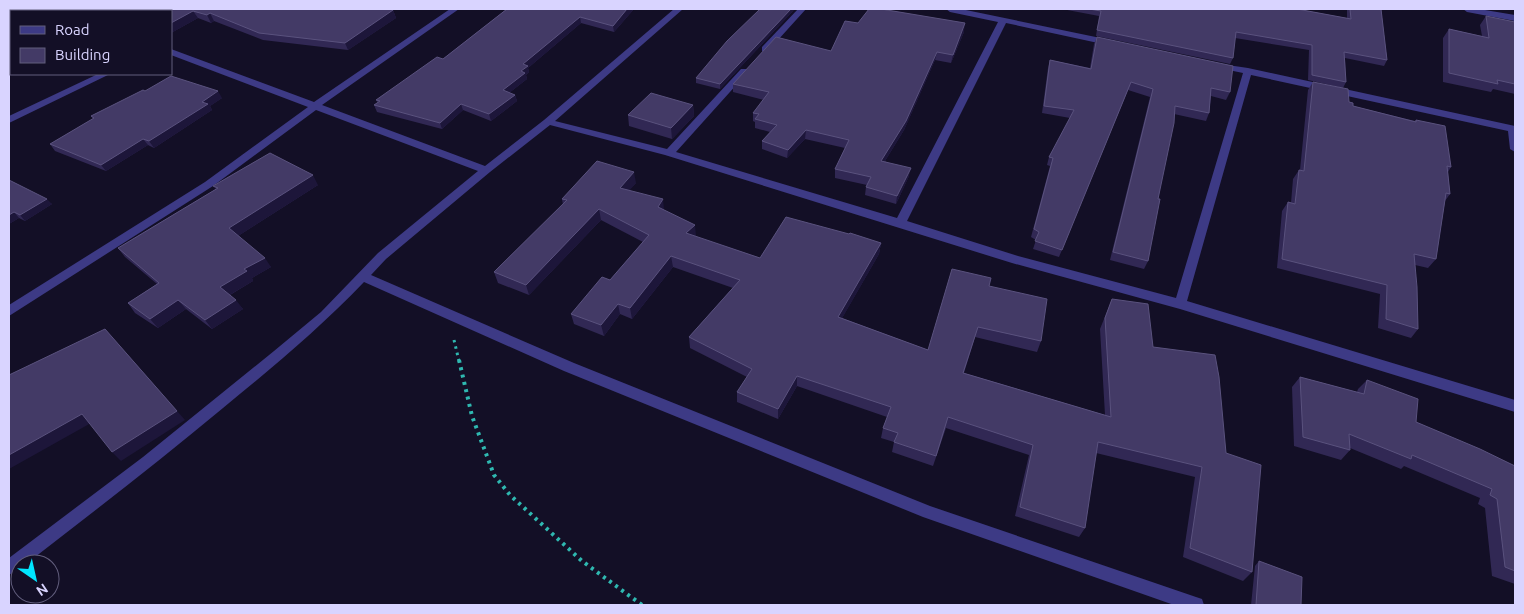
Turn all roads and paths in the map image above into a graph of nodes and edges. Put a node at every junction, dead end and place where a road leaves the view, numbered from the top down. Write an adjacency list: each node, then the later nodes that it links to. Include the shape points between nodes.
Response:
1 (455, 9): 14 (street)
2 (679, 9): 16 (street)
3 (802, 9): 19 (street)
4 (950, 9): 8 (street)
5 (1467, 9): 6 (street)
6 (1488, 11): 7 (street)
7 (1515, 18)
8 (1003, 20): 9 (street); 21 (street)
9 (1120, 45)
10 (172, 52): 14 (street)
11 (1209, 63): 12 (street)
12 (1248, 71): 17 (street); 23 (street)
13 (103, 75): 15 (street)
14 (316, 106): 20 (street); 24 (street, via 208,184)
15 (9, 120)
16 (548, 122): 19 (street); 20 (street)
17 (1514, 128): 18 (street)
18 (1515, 149)
19 (669, 153): 21 (street)
20 (486, 170): 22 (street, via 382,256)
21 (900, 223): 23 (street, via 1016,260)
22 (363, 276): 25 (street); 27 (street, via 326,315 279,355)
23 (1180, 304): 26 (street)
24 (9, 311)
25 (448, 313): 28 (street, via 569,368 928,512); 29 (path, via 472,416 494,475 510,495 582,561)
26 (1515, 406)
27 (9, 567)
28 (1191, 604)
29 (642, 605)

